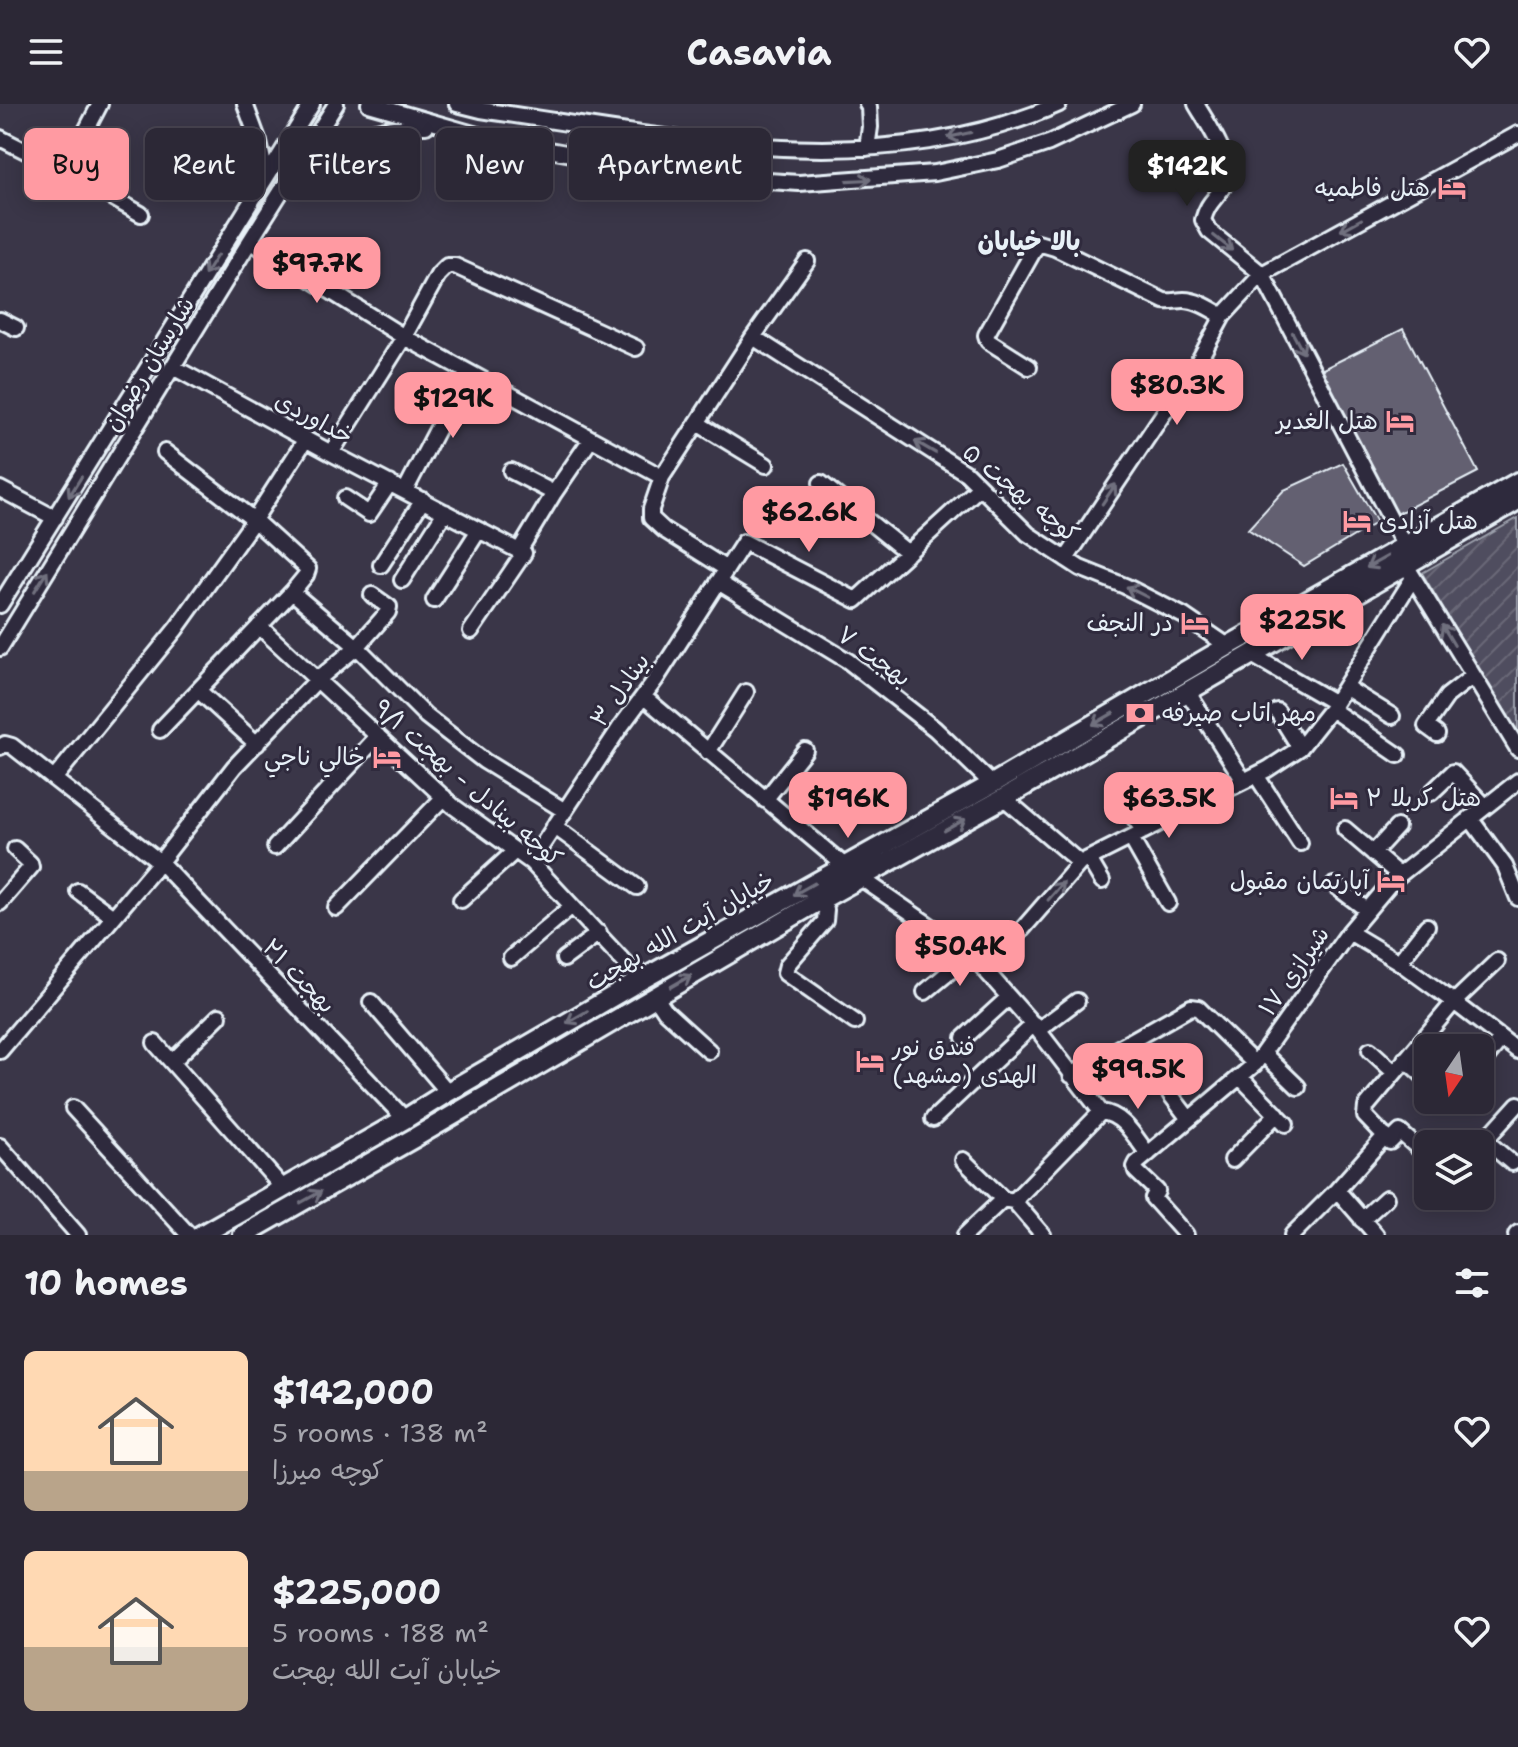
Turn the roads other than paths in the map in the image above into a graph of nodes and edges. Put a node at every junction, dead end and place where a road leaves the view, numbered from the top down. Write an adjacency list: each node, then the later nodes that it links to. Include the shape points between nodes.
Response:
1 (100, 104): 13 (street)
2 (245, 104): 20 (street)
3 (312, 104): 20 (street, شارستان رضوان)
4 (336, 104): 14 (street, شارستان رضوان)
5 (369, 104): 12 (street)
6 (457, 104): 11 (street)
7 (867, 104): 18 (street)
8 (1059, 104): 18 (street, one-way to 18, via 988,129)
9 (1132, 104): 12 (street, one-way to 9, via 695,176 799,183 935,173 998,160)
10 (1196, 104): 26 (street, one-way to 26, via 1226,160 1228,177 1203,220 1209,231)
11 (480, 107): 18 (street, via 699,141 800,150)
12 (444, 126): 15 (street)
13 (87, 128)
14 (321, 128)
15 (392, 128)
16 (1518, 134): 26 (street, one-way to 26)
17 (0, 138): 19 (street)
18 (867, 148)
19 (24, 150)
20 (266, 175): 55 (street, شارستان رضوان, one-way to 55)
21 (280, 193): 24 (street, شارستان رضوان)
22 (116, 200): 23 (street)
23 (141, 214)
24 (250, 241): 30 (street); 33 (street, شارستان رضوان)
25 (807, 261): 31 (street)
26 (1262, 274): 27 (street); 61 (street, one-way to 61)
27 (1223, 316): 34 (street, via 1193,301 1164,301 1038,243 986,335); 60 (street, one-way to 27)
28 (0, 320): 29 (street)
29 (16, 328)
30 (404, 337): 32 (street, via 438,275 455,266); 35 (street); 40 (street)
31 (753, 337): 36 (street); 47 (street, کوچه بهجت ۵, one-way to 31)
32 (636, 348)
33 (173, 367): 37 (street, خداوردی); 73 (street, شارستان رضوان, one-way to 33)
34 (1029, 367)
35 (467, 372): 38 (street); 49 (street)
36 (697, 423): 41 (street); 43 (street)
37 (306, 439): 40 (street, خداوردی); 56 (street)
38 (591, 439): 43 (street); 50 (street)
39 (165, 452): 56 (street)
40 (331, 453): 45 (street, خداوردی)
41 (766, 465)
42 (511, 471): 50 (street)
43 (662, 477): 63 (street, بهجت ۷, via 651,518)
44 (1518, 482): 61 (main road, خیابان آیت الله بهجت)
45 (390, 483): 49 (street, خداوردی); 51 (street, via 369,514)
46 (821, 483): 59 (street)
47 (980, 487): 59 (street); 60 (street, کوچه بهجت ۵, via 1028,534)
48 (0, 489): 55 (street)
49 (405, 491): 52 (street, خداوردی)
50 (554, 493): 58 (street)
51 (345, 498)
52 (423, 500): 54 (street, خداوردی); 62 (street)
53 (1518, 500): 61 (main road, خیابان آیت الله بهجت)
54 (445, 512): 57 (street, خداوردی); 64 (street)
55 (55, 518): 68 (street, شارستان رضوان)
56 (254, 520): 65 (street, via 308,569); 96 (street, via 176,629)
57 (479, 530): 58 (street, خداوردی); 67 (street)
58 (522, 552): 70 (street)
59 (908, 553): 63 (street, بینادل ۳, via 856,600 744,542)
60 (1066, 559): 71 (street, کوچه بهجت ۵, one-way to 60, via 1184,616)
61 (1408, 563): 71 (main road, خیابان آیت الله بهجت, one-way to 71); 74 (main road, خیابان آیت الله بهجت); 75 (street, one-way to 61); 77 (street)
62 (381, 565)
63 (721, 575): 81 (street, بینادل ۳); 98 (street, بهجت ۷, via 848,661 935,729)
64 (402, 580)
65 (292, 592): 69 (street); 72 (street)
66 (372, 595): 72 (street, via 389,610)
67 (434, 600)
68 (0, 605)
69 (259, 626): 76 (street, کوچه بینادل - بهجت ۹/۱); 78 (street)
70 (471, 631)
71 (1228, 646): 98 (main road, خیابان آیت الله بهجت, one-way to 98)
72 (357, 647): 76 (street); 104 (street, via 426,716 484,761)
73 (0, 648)
74 (1250, 654): 79 (main road, خیابان آیت الله بهجت); 82 (street)
75 (1473, 676): 86 (street, via 1447,696 1426,726); 91 (street)
76 (317, 680): 87 (street, کوچه بینادل - بهجت ۹/۱); 88 (street)
77 (1345, 687): 82 (street); 84 (street)
78 (199, 691): 85 (street); 88 (street)
79 (1187, 691): 95 (street); 98 (main road, خیابان آیت الله بهجت)
80 (746, 692): 93 (street)
81 (644, 697): 93 (street); 104 (street, بینادل ۳)
82 (1333, 706): 90 (street); 94 (street)
83 (1277, 711): 90 (street)
84 (1392, 716)
85 (160, 730)
86 (1437, 734)
87 (378, 736): 100 (street, کوچه بینادل - بهجت ۹/۱); 111 (street)
88 (257, 744): 116 (street)
89 (0, 747): 96 (street, بهجت ۲۱, via 12,746)
90 (1300, 748): 95 (street)
91 (1518, 749)
92 (805, 750): 101 (street)
93 (708, 752): 101 (street)
94 (1398, 755)
95 (1250, 778): 109 (street); 110 (street)
96 (54, 779): 116 (street, بهجت ۲۱)
97 (1518, 781): 103 (street, شیرازی ۱۷)
98 (998, 791): 115 (street, بهجت ۷); 118 (main road, خیابان آیت الله بهجت); 120 (main road, خیابان آیت الله بهجت, one-way to 98)
99 (1431, 793): 103 (street, via 1453,772)
100 (444, 797): 113 (street, کوچه بینادل - بهجت ۹/۱); 131 (street)
101 (765, 800): 118 (street)
102 (1122, 801): 109 (street)
103 (1485, 806): 105 (street, شیرازی ۱۷)
104 (565, 811): 106 (street, بینادل ۳)
105 (1470, 818): 119 (street, شیرازی ۱۷); 125 (street, via 1505,866)
106 (554, 826): 117 (street, بینادل ۳); 123 (street)
107 (1397, 827): 114 (street)
108 (1345, 829): 114 (street)
109 (1138, 834): 115 (street); 129 (street)
110 (1300, 843)
111 (275, 847)
112 (15, 849): 128 (street, via 31,867)
113 (515, 851): 117 (street, کوچه بینادل - بهجت ۹/۱); 126 (street)
114 (1373, 853): 119 (street)
115 (1084, 861): 121 (street, بهجت ۷); 142 (street, one-way to 115)
116 (160, 862): 133 (street); 176 (street, بهجت ۲۱)
117 (531, 862): 130 (street, کوچه بینادل - بهجت ۹/۱)
118 (845, 866): 143 (main road, خیابان آیت الله بهجت, one-way to 143)
119 (1399, 875): 132 (street, شیرازی ۱۷)
120 (861, 878): 127 (main road, خیابان آیت الله بهجت); 137 (street)
121 (1102, 881)
122 (1334, 885): 132 (street)
123 (637, 887)
124 (78, 891): 133 (street)
125 (1518, 898)
126 (461, 900)
127 (819, 901): 145 (main road, خیابان آیت الله بهجت, one-way to 127); 151 (street, via 826,910 825,921 785,973)
128 (0, 903)
129 (1168, 903)
130 (572, 906): 136 (street, کوچه بینادل - بهجت ۹/۱); 138 (street)
131 (336, 908)
132 (1367, 910): 135 (street, شیرازی ۱۷)
133 (113, 917): 154 (street)
134 (1427, 926): 141 (street)
135 (1349, 932): 141 (street); 163 (street, شیرازی ۱۷)
136 (599, 933): 139 (street); 143 (street, کوچه بینادل - بهجت ۹/۱)
137 (971, 954): 142 (street); 144 (street)
138 (511, 958)
139 (564, 959)
140 (1497, 961): 149 (street)
141 (1399, 962): 149 (street)
142 (986, 971): 146 (street)
143 (641, 980): 171 (main road, خیابان آیت الله بهجت, one-way to 171)
144 (925, 992)
145 (655, 996): 161 (street); 198 (main road, خیابان آیت الله بهجت, one-way to 145)
146 (1009, 997): 153 (street); 155 (street)
147 (1077, 1001): 153 (street)
148 (371, 1002): 171 (street)
149 (1454, 1002): 156 (street); 164 (street)
150 (219, 1016): 165 (street)
151 (855, 1022)
152 (0, 1023): 154 (street)
153 (1036, 1027): 168 (street); 177 (street)
154 (12, 1036): 160 (street)
155 (964, 1038)
156 (1501, 1039): 158 (street); 162 (street)
157 (155, 1043): 165 (street)
158 (1494, 1048)
159 (1370, 1050): 167 (street)
160 (0, 1051)
161 (709, 1051)
162 (1518, 1051)
163 (1259, 1059): 168 (street, via 1191,1007); 169 (street, شیرازی ۱۷); 170 (street)
164 (1405, 1059): 166 (street); 167 (street)
165 (172, 1062): 188 (street)
166 (1414, 1067)
167 (1394, 1072): 180 (street, via 1364,1112)
168 (1071, 1075): 175 (street)
169 (1240, 1077): 178 (street, شیرازی ۱۷); 186 (street, via 1282,1119)
170 (1298, 1087)
171 (448, 1092): 176 (main road, خیابان آیت الله بهجت)
172 (1170, 1094): 178 (street)
173 (1518, 1104): 179 (street)
174 (73, 1108): 196 (street)
175 (1101, 1112): 184 (street, via 1118,1117); 191 (street)
176 (405, 1119): 188 (main road, خیابان آیت الله بهجت)
177 (933, 1119)
178 (1189, 1119): 184 (street, شیرازی ۱۷)
179 (1494, 1131)
180 (1385, 1136): 181 (street, via 1390,1142 1400,1132); 189 (street)
181 (1414, 1144)
182 (0, 1146): 195 (street)
183 (1494, 1151): 187 (street)
184 (1148, 1154): 193 (street, via 1136,1171 1157,1191 1153,1198)
185 (963, 1160): 191 (street)
186 (1232, 1160)
187 (1512, 1163)
188 (283, 1188): 197 (main road, خیابان آیت الله بهجت)
189 (1337, 1190): 192 (street); 194 (street)
190 (1386, 1198): 192 (street)
191 (1008, 1200): 199 (street); 200 (street)
192 (1362, 1220): 201 (street)
193 (1181, 1234)
194 (1293, 1234)
195 (78, 1235)
196 (189, 1235)
197 (201, 1235)
198 (244, 1235)
199 (965, 1235)
200 (1043, 1235)
201 (1376, 1235)

